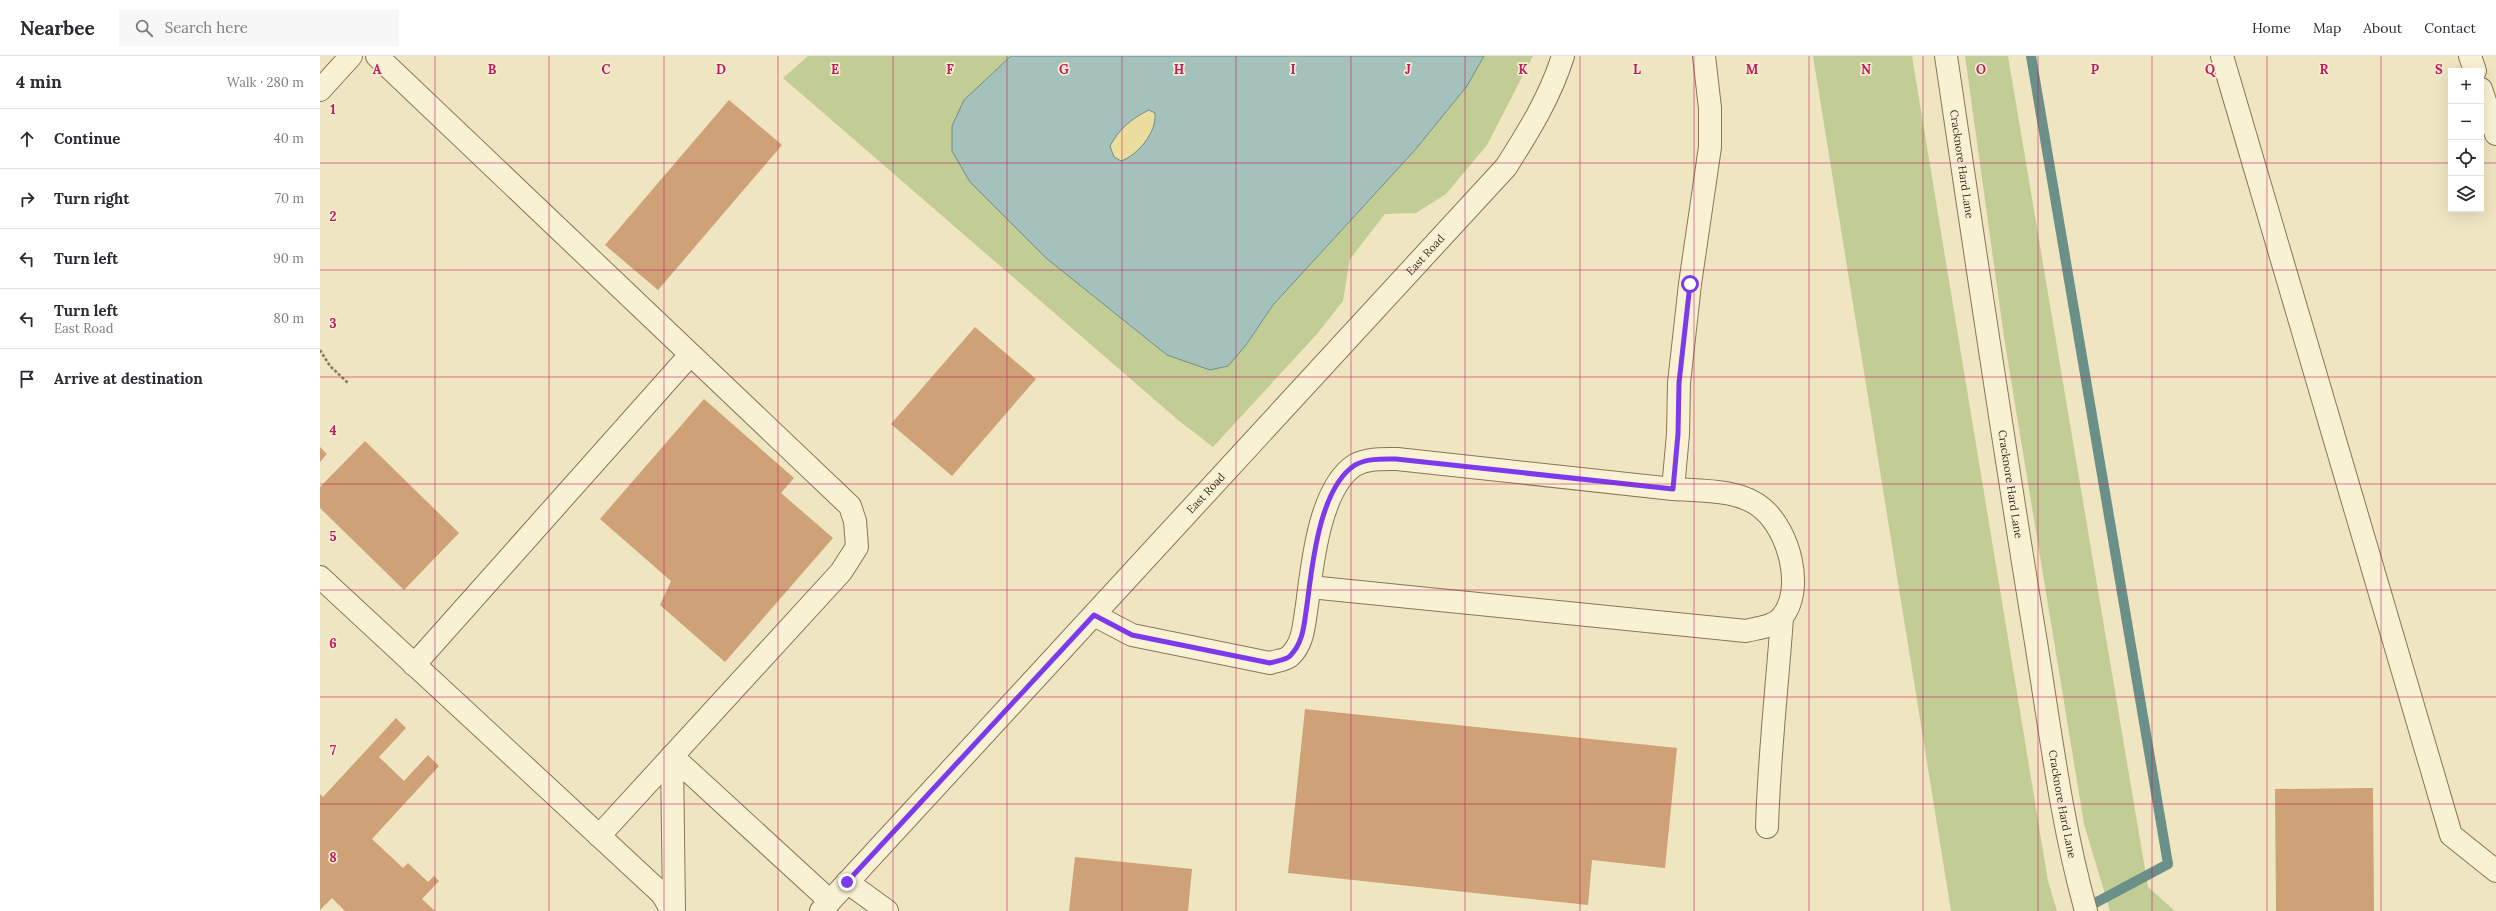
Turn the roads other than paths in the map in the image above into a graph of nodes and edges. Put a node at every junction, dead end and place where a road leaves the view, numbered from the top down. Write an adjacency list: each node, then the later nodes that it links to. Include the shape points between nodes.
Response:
1 (351, 56): 9 (lane)
2 (377, 56): 12 (lane)
3 (1563, 56): 16 (lane, East Road, via 1556,78 1535,123 1506,167)
4 (1704, 56): 13 (lane, via 1710,108 1710,147 1680,376)
5 (1946, 56): 27 (lane, Cracknore Hard Lane, via 2000,427 2064,808)
6 (2222, 56): 22 (lane, via 2451,835)
7 (2470, 56): 8 (lane)
8 (2474, 68)
9 (320, 90)
10 (2484, 98): 11 (lane)
11 (2496, 134)
12 (690, 355): 18 (lane); 19 (lane, via 850,506 855,521 857,547 841,572)
13 (1673, 489): 15 (lane, via 1396,459 1373,459 1356,465 1343,476 1325,510 1316,544); 17 (lane, via 1736,496 1764,509 1788,544 1793,575 1789,602)
14 (320, 577): 18 (lane)
15 (1310, 587): 16 (lane, via 1303,635 1290,657 1270,663 1132,635); 17 (lane, via 1746,631 1767,626)
16 (1094, 615): 23 (lane, East Road)
17 (1782, 618): 20 (lane, via 1768,759)
18 (414, 665): 21 (lane)
19 (672, 756): 21 (lane); 24 (lane); 25 (lane)
20 (1767, 827)
21 (599, 836): 25 (lane, via 662,894)
22 (2496, 871)
23 (847, 882): 24 (lane, East Road); 26 (lane)
24 (825, 906)
25 (673, 911)
26 (887, 911)
27 (2086, 911)

